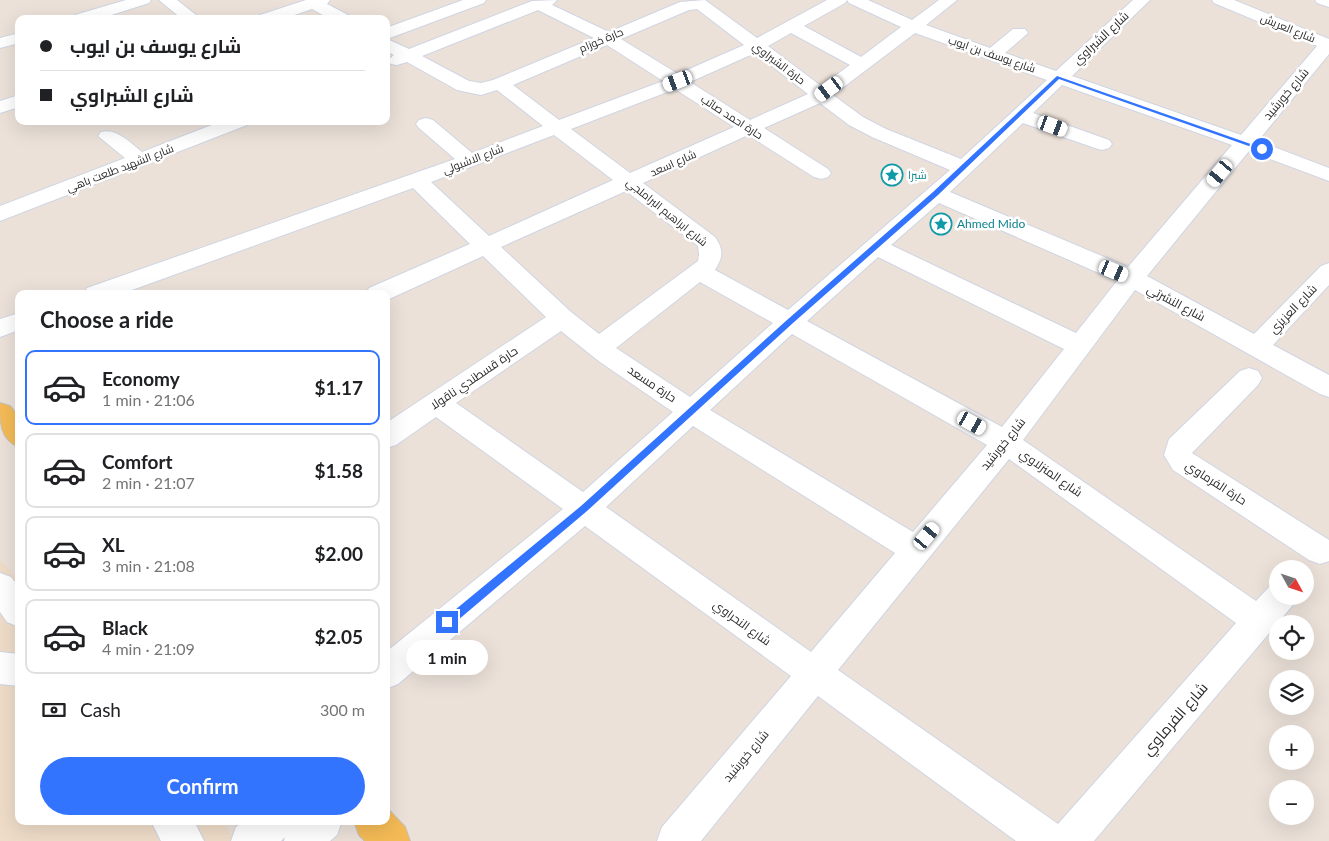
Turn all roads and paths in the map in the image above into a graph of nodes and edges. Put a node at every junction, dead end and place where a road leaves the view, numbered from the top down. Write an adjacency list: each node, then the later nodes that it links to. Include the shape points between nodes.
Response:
1 (143, 0): 14 (street)
2 (168, 0): 15 (street)
3 (839, 0): 20 (street, شارع الاشبولي)
4 (855, 0): 19 (street, شارع يوسف بن ايوب)
5 (950, 0): 19 (street, شارع اسعد)
6 (1142, 0): 33 (street, شارع الشبراوي)
7 (1220, 0): 26 (street, شارع العريش)
8 (1323, 0): 12 (street)
9 (318, 1): 16 (street); 17 (street)
10 (470, 1): 18 (street); 21 (street)
11 (544, 2): 18 (street); 23 (street, حارة احمد صائب)
12 (1329, 2)
13 (704, 5): 23 (street, حارة خوزام, via 690,3); 28 (street, حارة الشبراوي)
14 (94, 15)
15 (188, 15)
16 (278, 15)
17 (337, 15)
18 (497, 21): 30 (street)
19 (912, 26): 29 (street, شارع يوسف بن ايوب); 32 (street, شارع اسعد)
20 (792, 27): 28 (street, شارع الاشبولي); 32 (street)
21 (390, 32)
22 (1019, 34): 29 (street)
23 (608, 38): 34 (street, حارة احمد صائب); 35 (street, حارة خوزام)
24 (15, 39): 25 (street)
25 (0, 43)
26 (1328, 44): 47 (street, شارع خورشيد)
27 (390, 46): 30 (street, حارة خوزام)
28 (756, 46): 34 (street, شارع الاشبولي); 36 (street, حارة الشبراوي)
29 (992, 55): 33 (street, شارع يوسف بن ايوب)
30 (408, 56): 31 (street); 35 (street, حارة خوزام, via 472,88)
31 (390, 63)
32 (862, 65): 36 (street, شارع اسعد)
33 (1059, 77): 39 (street, شارع الشبراوي); 47 (street, شارع يوسف بن ايوب)
34 (678, 81): 43 (street, شارع الاشبولي); 44 (street, حارة احمد صائب)
35 (500, 84): 43 (street, شارع ابراهيم البراملجي)
36 (821, 95): 44 (street, شارع اسعد); 51 (street, حارة الشبراوي, via 856,121 879,133)
37 (15, 102): 38 (street)
38 (0, 107)
39 (1020, 115): 48 (street); 51 (street, شارع الشبراوي)
40 (426, 124): 50 (street)
41 (194, 125): 45 (street)
42 (230, 125): 45 (street, شارع الشهيد طلعت باهي)
43 (556, 127): 50 (street, شارع الاشبولي); 55 (street, شارع ابراهيم البراملجي)
44 (749, 128): 52 (street, حارة احمد صائب); 55 (street, شارع اسعد)
45 (206, 134): 49 (street, شارع الشهيد طلعت باهي)
46 (108, 136): 49 (street)
47 (1245, 143): 53 (street, شارع يوسف بن ايوب); 62 (street, شارع خورشيد)
48 (1102, 144)
49 (140, 160): 57 (street, شارع الشهيد طلعت باهي)
50 (469, 161): 54 (street, شارع الاشبولي)
51 (964, 168): 56 (street, شارع الشبراوي)
52 (821, 173)
53 (1329, 175)
54 (417, 180): 58 (street, حارة مسعد); 63 (street, شارع الاشبولي)
55 (630, 182): 58 (street, شارع اسعد); 61 (street, شارع ابراهيم البراملجي, via 707,242 712,254)
56 (936, 194): 59 (street, شارع الشبراوي); 62 (street, شارع النشرتي)
57 (0, 214)
58 (487, 244): 64 (street, شارع اسعد); 65 (street, حارة مسعد)
59 (876, 247): 67 (street, شارع الشبراوي); 69 (street)
60 (1329, 271): 70 (street, شارع العزيزي)
61 (700, 272): 67 (street, شارع المنزلاوي); 71 (street, شارع ابراهيم البراملجي)
62 (1132, 278): 69 (street, شارع خورشيد); 70 (street, شارع النشرتي)
63 (107, 290)
64 (387, 290)
65 (562, 318): 71 (street, حارة مسعد); 74 (street, حارة قسطندي ناقولا)
66 (15, 322): 68 (street)
67 (790, 322): 75 (street, شارع الشبراوي); 79 (street, شارع المنزلاوي)
68 (0, 328)
69 (1080, 346): 79 (street, شارع خورشيد)
70 (1257, 346): 73 (street, شارع النشرتي)
71 (599, 347): 75 (street, حارة مسعد)
72 (1248, 378): 82 (street, حارة الفرماوي, via 1179,447 1178,454 1183,462)
73 (1329, 387)
74 (437, 403): 78 (street, حارة قسطندي ناقولا); 80 (street, شارع النحراوي)
75 (692, 412): 80 (street, شارع الشبراوي); 81 (street, حارة مسعد)
76 (0, 413): 77 (main road)
77 (15, 431)
78 (390, 435)
79 (1006, 442): 81 (street, شارع خورشيد); 85 (street, شارع المنزلاوي)
80 (584, 509): 88 (street, شارع الشبراوي); 89 (street, شارع النحراوي)
81 (916, 550): 89 (street, شارع خورشيد)
82 (1318, 553)
83 (0, 586): 84 (street)
84 (15, 607)
85 (1270, 608): 100 (street, شارع الفرماوي)
86 (0, 668): 87 (street)
87 (15, 670)
88 (390, 670)
89 (813, 674): 98 (street, شارع خورشيد); 99 (street, شارع النحراوي)
90 (173, 825): 94 (street)
91 (270, 825): 95 (street)
92 (319, 825): 96 (street)
93 (377, 825): 97 (main road)
94 (185, 841)
95 (250, 841)
96 (303, 841)
97 (391, 841)
98 (676, 841)
99 (1048, 841)
100 (1069, 841)

